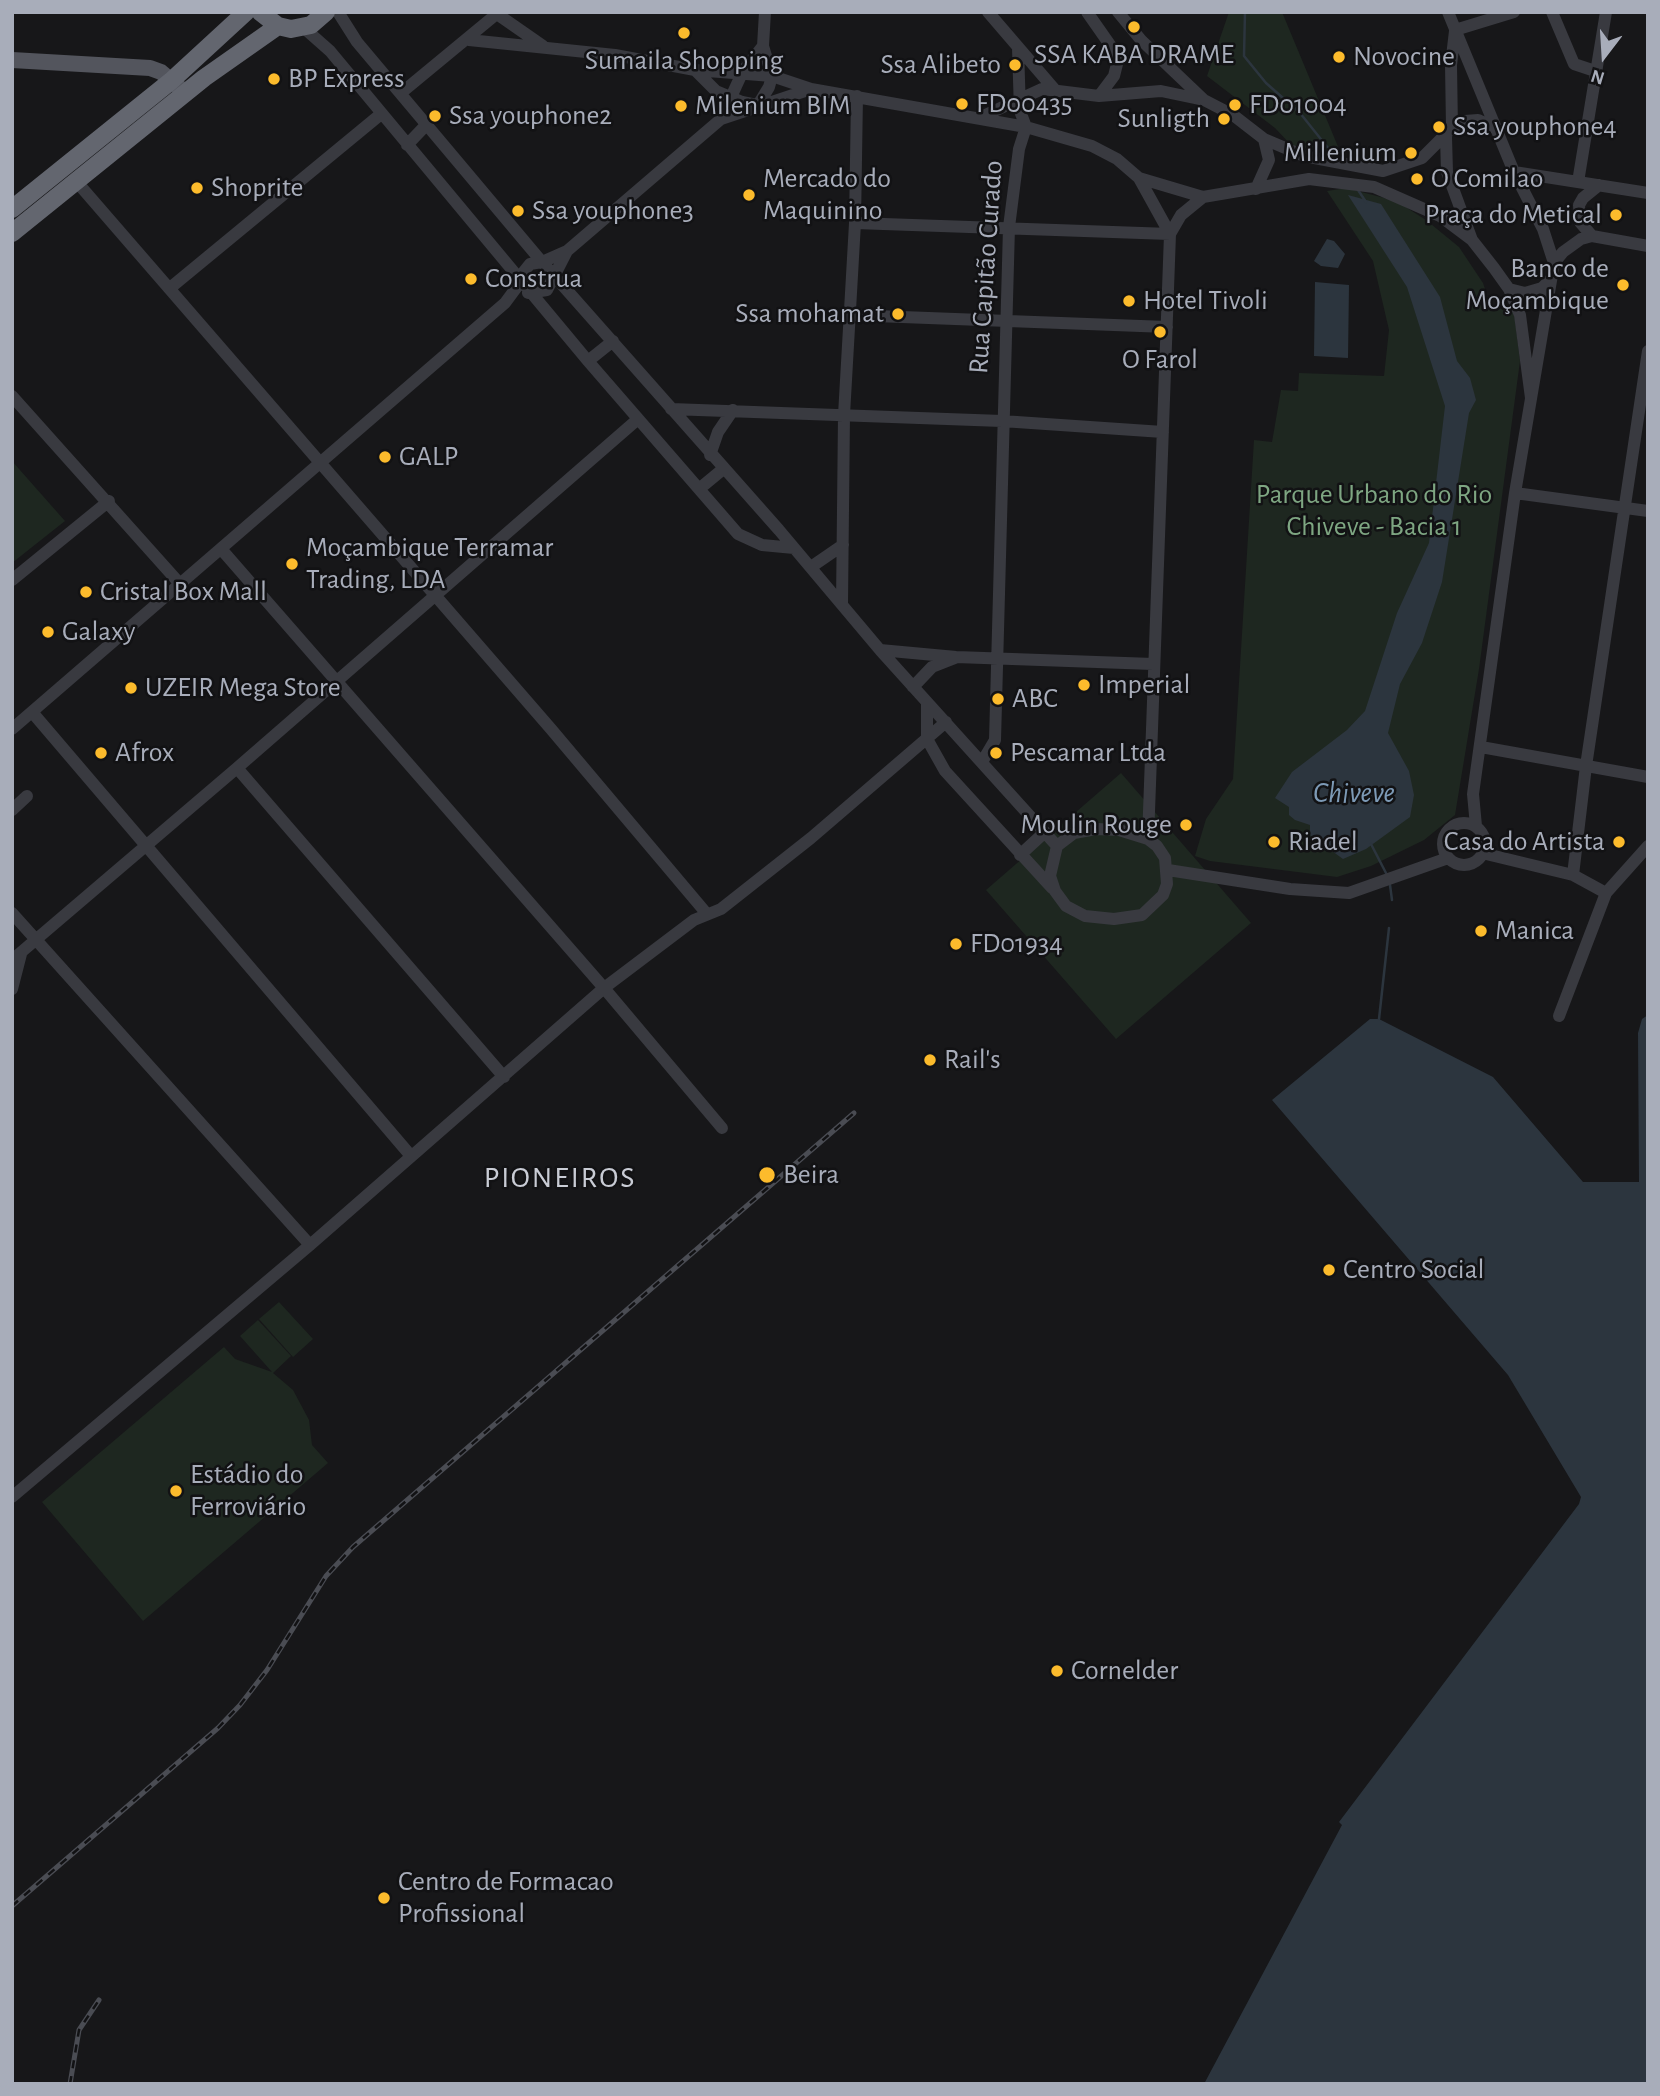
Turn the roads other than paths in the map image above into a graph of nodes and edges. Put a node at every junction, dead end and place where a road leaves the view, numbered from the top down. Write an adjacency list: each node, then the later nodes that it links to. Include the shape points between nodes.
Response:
1 (246, 12): 27 (highway)
2 (260, 12): 14 (highway)
3 (326, 12): 15 (highway)
4 (338, 12): 31 (street)
5 (765, 12): 18 (street)
6 (988, 12): 20 (street)
7 (1087, 12): 33 (street, via 1110,43 1117,64)
8 (1118, 12): 36 (street)
9 (1448, 12): 16 (street)
10 (1514, 12): 16 (street)
11 (1552, 12): 24 (street, via 1570,58 1580,68)
12 (1606, 12): 24 (street)
13 (498, 13): 17 (street); 19 (street)
14 (278, 26): 15 (highway); 30 (highway)
15 (304, 28): 38 (street, via 330,51)
16 (1455, 30): 43 (street); 44 (street)
17 (469, 40): 19 (street, Rua Capitão Curado); 31 (street)
18 (763, 46): 23 (street); 26 (street)
19 (546, 48): 22 (street, Rua Capitão Curado)
20 (1018, 48): 29 (street); 35 (street)
21 (19, 60): 25 (street); 27 (main road, via 130,65 161,72)
22 (695, 70): 23 (street, Rua Capitão Curado); 34 (street)
23 (743, 71): 26 (street, Rua Capitão Curado); 34 (street)
24 (1595, 71): 51 (street)
25 (12, 73)
26 (772, 76): 28 (street, Rua Capitão Curado); 37 (street)
27 (171, 81): 30 (main road); 46 (highway)
28 (811, 89): 32 (street, Rua Capitão Curado); 37 (street)
29 (1055, 90): 33 (street); 35 (street, via 1042,89)
30 (186, 93): 46 (highway)
31 (401, 93): 41 (street)
32 (857, 96): 39 (street, Rua Capitão Curado); 57 (street)
33 (1100, 96): 36 (street, via 1161,91)
34 (731, 99): 37 (street); 40 (street)
35 (1022, 99): 39 (street); 42 (street, via 1020,111)
36 (1204, 100): 45 (street)
37 (758, 105): 40 (street)
38 (381, 114): 47 (street); 70 (street)
39 (978, 118): 42 (street, Rua Capitão Curado)
40 (721, 119): 64 (street)
41 (427, 124): 47 (street); 65 (street)
42 (1026, 127): 49 (street, via 1092,146); 58 (street, Rua Capitão Curado)
43 (1497, 129): 44 (street, via 1478,120 1465,121); 48 (street)
44 (1449, 132): 45 (street, via 1422,158 1382,171 1304,156); 62 (street, via 1447,172)
45 (1264, 139): 53 (street, via 1269,160)
46 (109, 143): 50 (highway); 56 (highway)
47 (407, 145): 69 (street)
48 (1514, 172): 51 (street); 66 (street, via 1543,229)
49 (1139, 178): 55 (street); 60 (street)
50 (76, 181): 56 (highway); 70 (street)
51 (1578, 182): 52 (street)
52 (1599, 185): 54 (street); 61 (street, via 1579,205 1580,222)
53 (1256, 189): 55 (street); 62 (street, via 1309,179 1374,187 1440,216)
54 (1648, 193)
55 (1203, 197): 60 (street, via 1181,215)
56 (21, 210): 59 (highway)
57 (855, 223): 58 (street); 74 (street)
58 (1009, 227): 60 (street); 75 (street, Rua Capitão Curado)
59 (12, 233)
60 (1170, 234): 76 (street)
61 (1592, 236): 63 (street); 66 (street, via 1581,239)
62 (1472, 240): 71 (street)
63 (1648, 246)
64 (567, 251): 65 (street); 67 (street)
65 (542, 262): 67 (street); 69 (street, via 525,268)
66 (1554, 263): 68 (street)
67 (553, 275): 72 (street, via 547,290); 77 (street)
68 (1552, 279): 71 (street, via 1542,288 1524,293); 81 (street)
69 (522, 280): 72 (street); 73 (street)
70 (170, 288): 89 (street)
71 (1509, 289): 81 (street, via 1520,315)
72 (531, 292): 73 (street); 79 (street)
73 (505, 303): 89 (street)
74 (849, 315): 75 (street); 84 (street)
75 (1004, 318): 76 (street); 86 (street, Rua Capitão Curado)
76 (1167, 327): 87 (street)
77 (613, 341): 79 (street); 82 (street)
78 (1648, 351): 94 (street)
79 (588, 361): 85 (street)
80 (12, 396): 93 (street)
81 (1531, 398): 92 (street)
82 (671, 409): 83 (street); 88 (street)
83 (733, 410): 84 (street); 88 (street)
84 (844, 415): 86 (street); 96 (street)
85 (638, 419): 91 (street); 102 (street)
86 (1002, 421): 87 (street); 106 (street, Rua Capitão Curado)
87 (1163, 432): 107 (street)
88 (710, 455): 90 (street)
89 (321, 464): 98 (street); 102 (street)
90 (722, 470): 91 (street); 97 (street)
91 (699, 489): 97 (street, via 738,534 751,542)
92 (1515, 493): 94 (street); 115 (street)
93 (109, 501): 100 (street); 101 (street)
94 (1623, 506): 95 (street); 117 (street)
95 (1648, 510)
96 (843, 545): 99 (street); 103 (street)
97 (794, 548): 99 (street)
98 (222, 550): 101 (street); 108 (street)
99 (811, 567): 103 (street)
100 (12, 580)
101 (181, 585): 111 (street)
102 (435, 596): 108 (street); 140 (street)
103 (842, 604): 104 (street)
104 (880, 650): 105 (street); 109 (street)
105 (956, 657): 106 (street); 109 (street, via 932,667)
106 (996, 658): 107 (street); 116 (street, Rua Capitão Curado, via 995,740)
107 (1153, 664): 126 (street)
108 (335, 683): 118 (street); 143 (street)
109 (913, 687): 110 (street)
110 (927, 703): 112 (street); 114 (street)
111 (32, 712): 113 (street); 127 (street)
112 (946, 722): 114 (street); 116 (street)
113 (12, 729)
114 (927, 739): 132 (street, via 945,771); 140 (street, via 801,846 720,909)
115 (1481, 747): 117 (street); 120 (street)
116 (982, 762): 125 (street)
117 (1586, 766): 119 (street); 136 (street)
118 (237, 768): 127 (street); 146 (street)
119 (1648, 777)
120 (1473, 794): 123 (street); 124 (street)
121 (27, 796): 122 (street)
122 (12, 810)
123 (1460, 823): 124 (street); 128 (street, via 1447,831)
124 (1476, 827): 131 (street, via 1482,834)
125 (1045, 832): 129 (street); 132 (street)
126 (1148, 839): 129 (street, via 1096,829 1074,833); 135 (street, via 1157,846)
127 (148, 845): 141 (street); 148 (street)
128 (1443, 845): 133 (street); 134 (street)
129 (1057, 846): 137 (street, via 1050,876)
130 (1648, 846): 138 (street)
131 (1482, 853): 133 (street, via 1465,864); 136 (street)
132 (1020, 855): 137 (street)
133 (1448, 858): 134 (street)
134 (1421, 865): 135 (street, via 1349,893 1290,890)
135 (1168, 870): 137 (street, via 1163,895 1142,915 1114,919 1085,916 1066,906)
136 (1573, 876): 138 (street)
137 (1055, 891)
138 (1606, 893): 145 (street)
139 (12, 913): 141 (street)
140 (707, 914): 143 (street)
141 (36, 940): 142 (street); 149 (street)
142 (16, 957): 144 (street)
143 (604, 988): 146 (street); 147 (street)
144 (12, 989)
145 (1559, 1016)
146 (504, 1077): 148 (street)
147 (722, 1128)
148 (411, 1156): 149 (street)
149 (310, 1245): 150 (street)
150 (12, 1497)

